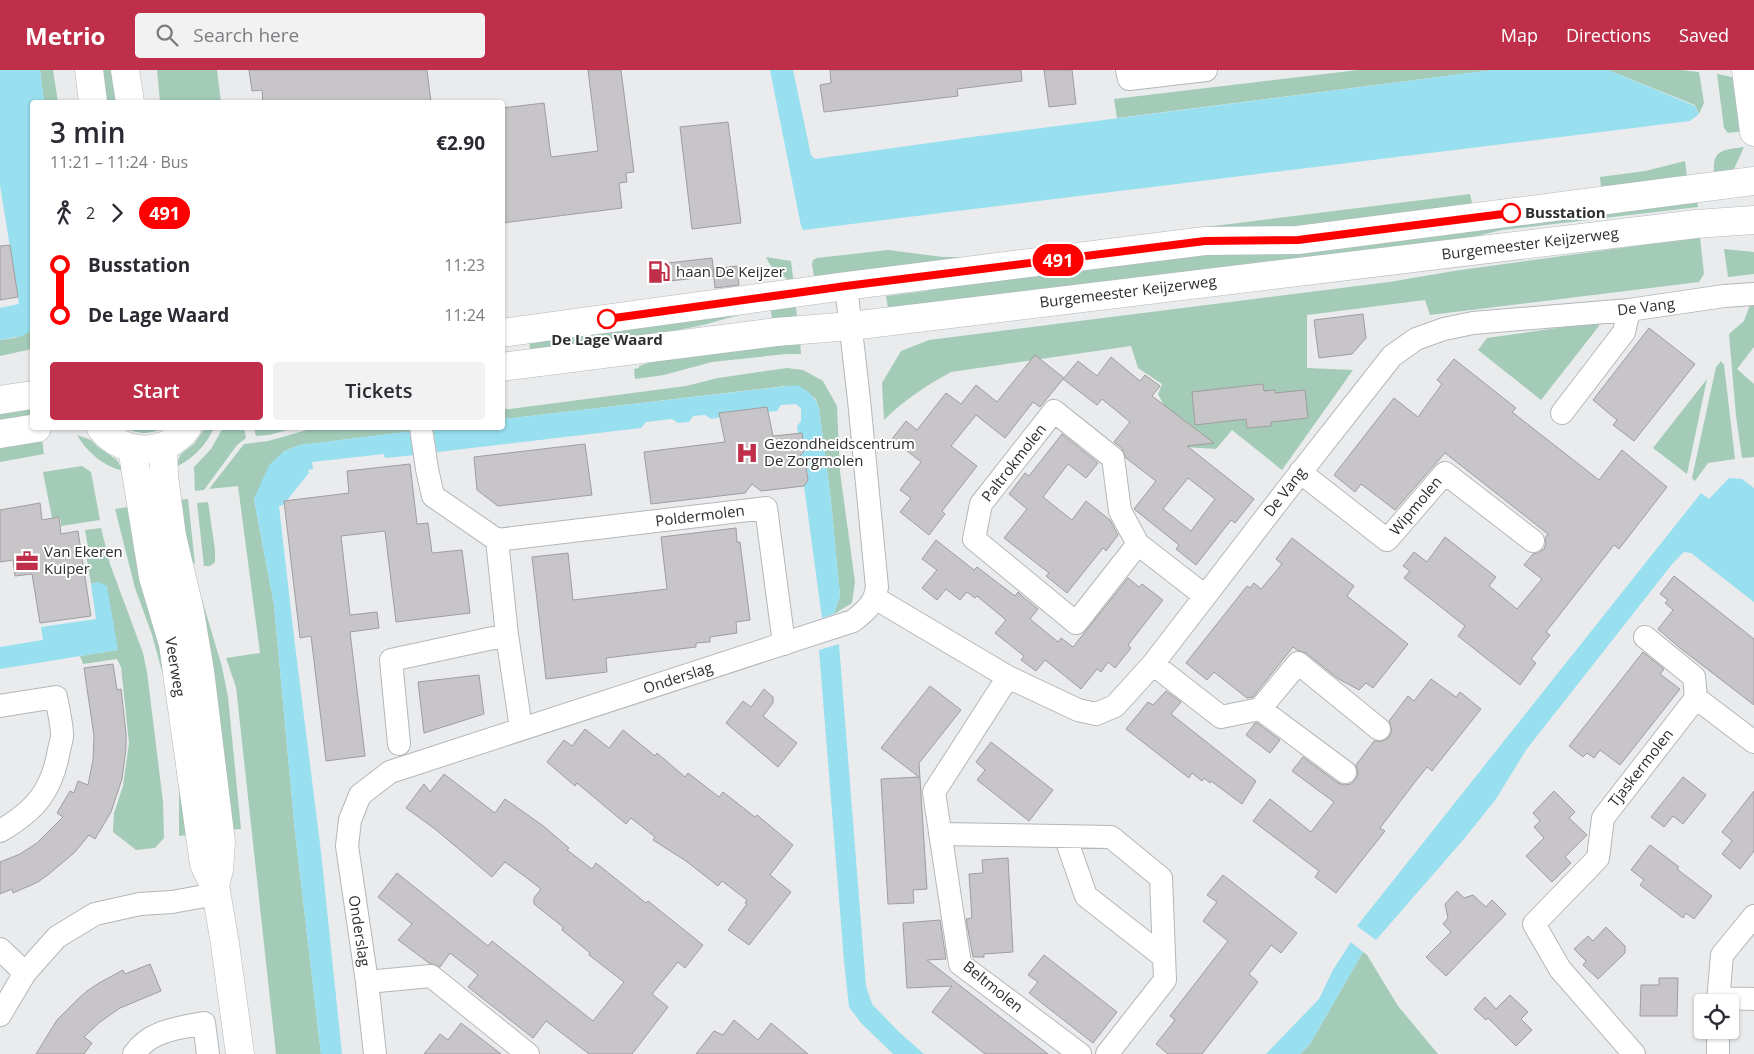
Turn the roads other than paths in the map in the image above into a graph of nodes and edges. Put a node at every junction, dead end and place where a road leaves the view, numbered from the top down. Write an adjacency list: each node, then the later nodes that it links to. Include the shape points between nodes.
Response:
1 (89, 70): 6 (main road)
2 (125, 70): 7 (main road)
3 (1127, 70): 4 (street, via 1129,79)
4 (1206, 70)
5 (1746, 70): 8 (main road)
6 (93, 100)
7 (130, 100)
8 (1754, 132)
9 (1754, 181): 11 (main road, via 1298,240 1205,241)
10 (1754, 220): 14 (main road, Burgemeester Keijzerweg, via 1696,224)
11 (846, 286): 14 (street); 15 (main road)
12 (1754, 294): 13 (street, De Vang)
13 (1629, 310): 19 (street, via 1624,332); 27 (street, De Vang, via 1473,323 1416,339 1392,356)
14 (852, 326): 16 (main road, Burgemeester Keijzerweg, via 776,332); 32 (street)
15 (505, 333)
16 (505, 367)
17 (30, 395): 18 (main road)
18 (0, 400)
19 (1562, 412)
20 (30, 429): 24 (main road)
21 (103, 430): 26 (main road, via 110,438)
22 (185, 430): 25 (main road)
23 (421, 430): 28 (street, via 433,496)
24 (0, 434)
25 (163, 446): 26 (main road, via 148,450); 49 (main road, Veerweg, via 172,536 200,671 221,842)
26 (132, 448): 49 (main road, Veerweg, via 153,577 173,644 204,864)
27 (1300, 472): 29 (street, Wipmolen, via 1387,540 1445,473); 31 (street, De Vang)
28 (497, 540): 33 (street); 35 (street, Poldermolen, via 766,508)
29 (1533, 541)
30 (1138, 544): 30 (street, Paltrokmolen, via 1076,623 974,539 980,504 1054,411 1113,458 1120,511); 31 (street, Paltrokmolen)
31 (1205, 596): 36 (street, De Vang)
32 (876, 598): 35 (street, Onderslag, via 853,621); 37 (street, De Vang)
33 (507, 635): 41 (street); 44 (street, via 391,660)
34 (1645, 637): 38 (street, via 1694,677)
35 (784, 644): 41 (street, Onderslag)
36 (1153, 664): 37 (street, De Vang, via 1116,706 1096,714 1078,710); 40 (street, via 1221,717)
37 (1008, 677): 47 (street, Beltmolen, via 934,792)
38 (1696, 698): 43 (street); 67 (street, Tjaskermolen, via 1602,818 1598,858 1534,924 1560,969)
39 (0, 706): 46 (street, via 56,697 62,735 49,786 33,807)
40 (1260, 709): 42 (street, via 1298,663); 45 (street)
41 (521, 728): 54 (street, Onderslag, via 390,772 360,795 350,820 346,846)
42 (1379, 729)
43 (1754, 742)
44 (399, 744)
45 (1345, 772)
46 (0, 831)
47 (940, 834): 48 (street); 65 (street, Beltmolen, via 960,964)
48 (1066, 836): 52 (street, via 1086,896); 52 (street, via 1111,837 1161,878)
49 (215, 890): 53 (street, via 172,902 140,904 95,914 57,937); 62 (main road, Veerweg)
50 (1754, 916): 55 (street, via 1722,955)
51 (0, 948): 53 (street)
52 (1164, 957): 66 (street, via 1165,980)
53 (26, 973): 58 (street)
54 (367, 982): 63 (street, Onderslag); 64 (street, via 431,976)
55 (1719, 994)
56 (1739, 999): 57 (street)
57 (1754, 999)
58 (0, 1015)
59 (1718, 1039): 68 (street)
60 (134, 1054): 61 (street, via 159,1033 204,1023)
61 (208, 1054)
62 (240, 1054)
63 (375, 1054)
64 (528, 1054)
65 (1080, 1054)
66 (1107, 1054)
67 (1634, 1054)
68 (1718, 1054)

